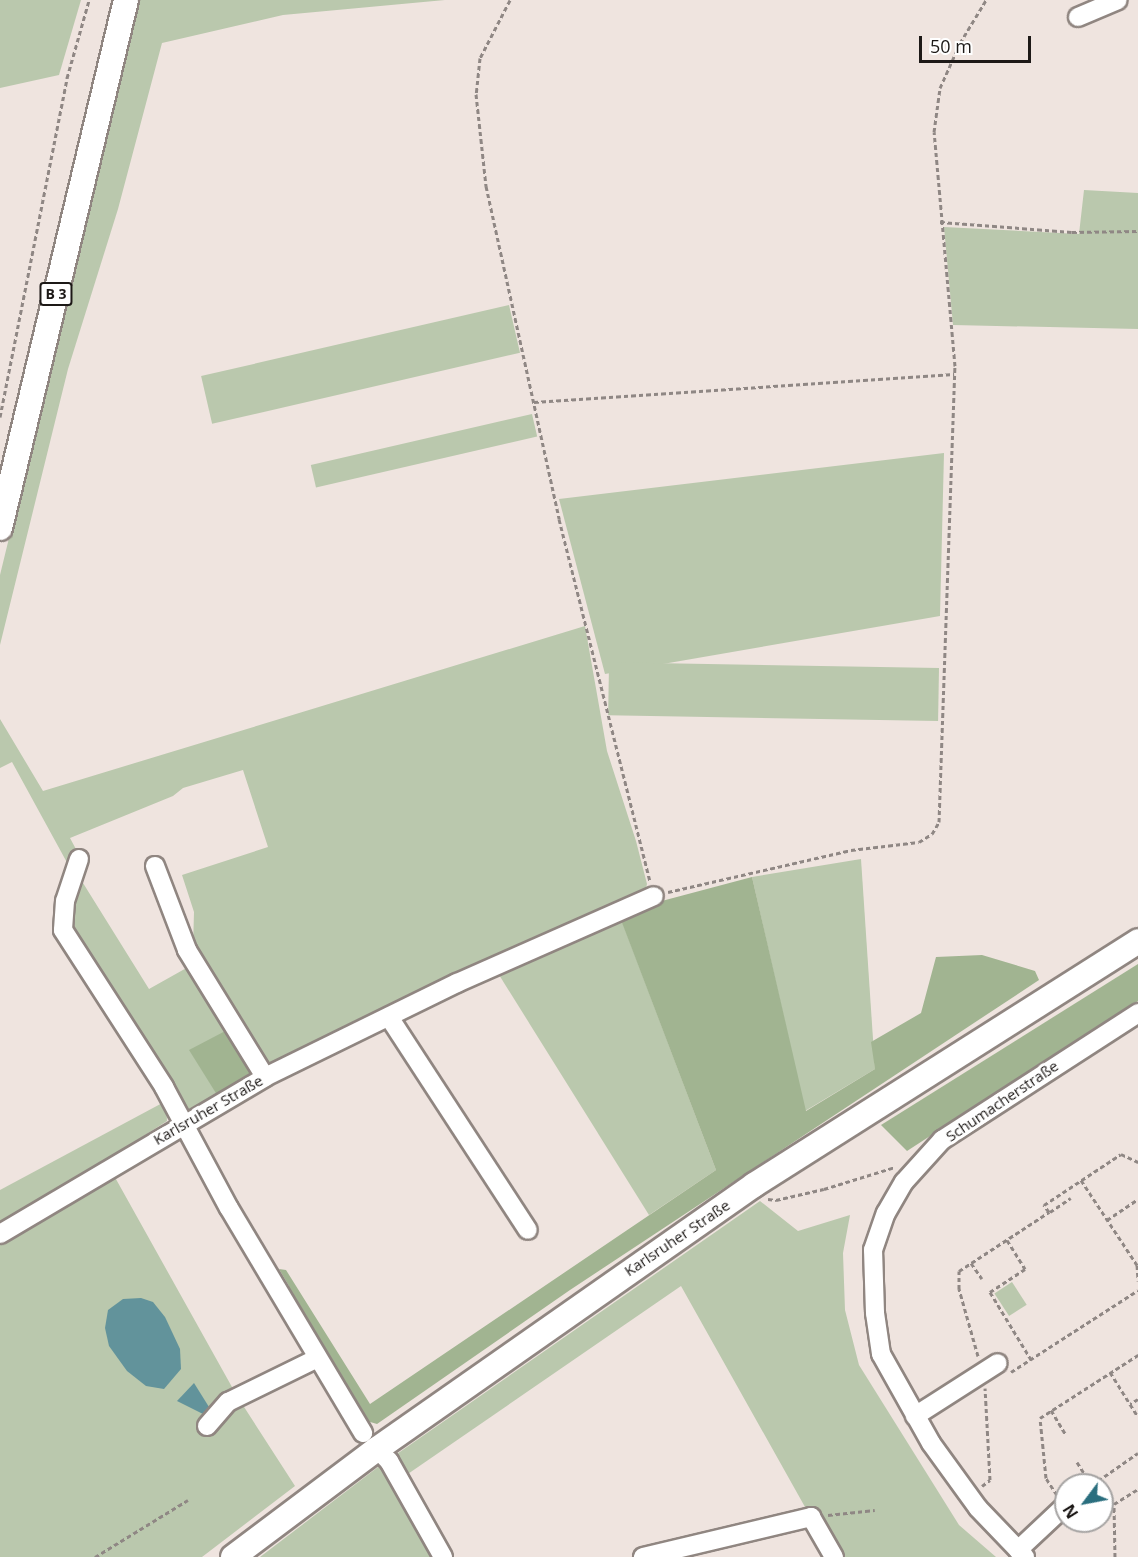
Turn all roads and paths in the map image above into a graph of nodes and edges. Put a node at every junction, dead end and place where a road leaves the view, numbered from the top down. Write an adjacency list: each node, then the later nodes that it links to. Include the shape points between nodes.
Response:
1 (89, 0): 11 (path, via 67,78)
2 (126, 0): 12 (main road, B 3)
3 (510, 0): 10 (path, via 480,58 476,94 486,186)
4 (986, 0): 7 (path, via 960,43 940,88 934,132)
5 (1118, 0): 6 (street)
6 (1078, 17)
7 (940, 222): 8 (path, via 1072,232); 9 (path)
8 (1138, 231)
9 (954, 374): 10 (path); 15 (path, via 939,822 932,834 919,842 850,850)
10 (534, 402): 15 (path, via 621,774)
11 (0, 417)
12 (0, 528)
13 (79, 859): 20 (street, via 65,901 63,930 99,981)
14 (155, 866): 19 (street, via 187,950)
15 (654, 896): 18 (street, Karlsruher Straße)
16 (1138, 941): 24 (main road, Karlsruher Straße)
17 (1138, 1013): 22 (street, Schumacherstraße, via 942,1140)
18 (389, 1017): 19 (street, Karlsruher Straße); 29 (street)
19 (265, 1077): 20 (street, Karlsruher Straße)
20 (182, 1123): 30 (street, Karlsruher Straße); 37 (street)
21 (1138, 1162): 23 (path, via 1121,1154)
22 (911, 1174): 24 (path, via 899,1165 776,1200 762,1195); 44 (street, Schumacherstraße, via 886,1213 873,1250 874,1312 881,1354)
23 (1082, 1180): 27 (path, via 1044,1205); 28 (path)
24 (754, 1185): 48 (main road, Karlsruher Straße)
25 (1071, 1198): 27 (path)
26 (1138, 1199): 28 (path)
27 (1049, 1212): 31 (path)
28 (1107, 1220): 34 (path, via 1137,1265)
29 (528, 1230)
30 (0, 1234)
31 (1007, 1240): 32 (path); 38 (path, via 1025,1269 990,1292)
32 (971, 1263): 33 (path); 40 (path, via 958,1271 958,1289)
33 (981, 1280)
34 (1138, 1281)
35 (1138, 1290): 38 (path)
36 (1138, 1355): 39 (path)
37 (318, 1358): 46 (street, via 228,1402); 48 (street)
38 (1032, 1360): 40 (path)
39 (1110, 1372): 42 (path); 43 (path)
40 (994, 1374): 44 (street); 53 (path, via 985,1388 990,1480)
41 (1138, 1399): 42 (path)
42 (1130, 1404): 45 (path)
43 (1051, 1410): 47 (path); 55 (path, via 1040,1418 1046,1478)
44 (915, 1416): 61 (street, Schumacherstraße, via 978,1508)
45 (1138, 1417)
46 (207, 1426)
47 (1066, 1435)
48 (370, 1441): 63 (main road, Karlsruher Straße); 64 (street, via 388,1461)
49 (1138, 1453): 52 (path)
50 (1077, 1462): 51 (path)
51 (1084, 1473)
52 (1108, 1473)
53 (982, 1486)
54 (1138, 1489): 57 (path)
55 (1054, 1490)
56 (188, 1500): 62 (path)
57 (1114, 1504): 67 (path)
58 (875, 1510): 59 (path)
59 (811, 1517): 65 (street); 66 (street)
60 (1054, 1518): 61 (street)
61 (1021, 1553)
62 (95, 1557)
63 (233, 1557)
64 (443, 1557)
65 (643, 1557)
66 (834, 1557)
67 (1115, 1557)

